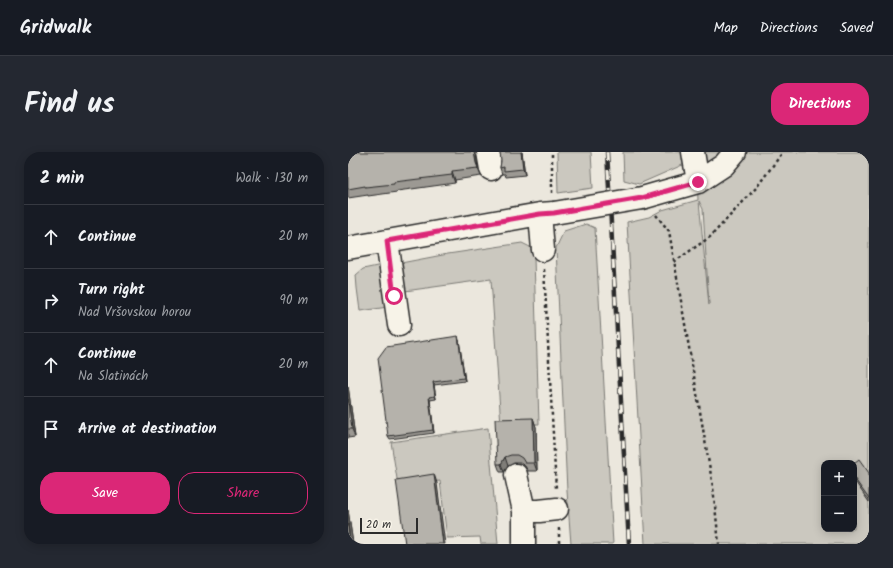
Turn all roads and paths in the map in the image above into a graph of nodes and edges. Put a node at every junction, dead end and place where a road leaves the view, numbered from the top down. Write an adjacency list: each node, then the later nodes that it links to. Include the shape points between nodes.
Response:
1 (552, 152): 7 (path, via 552,199)
2 (693, 152): 5 (street)
3 (735, 152): 5 (street, via 724,165)
4 (783, 152): 11 (path, via 756,188 710,238)
5 (698, 182): 6 (street)
6 (642, 198): 7 (street, bridge); 11 (path, via 669,231)
7 (547, 214): 8 (street); 10 (street)
8 (387, 241): 9 (street); 12 (street)
9 (348, 248)
10 (543, 250): 14 (path)
11 (674, 262): 18 (path, via 713,487)
12 (399, 325)
13 (516, 475): 15 (street)
14 (557, 509): 15 (street); 17 (path)
15 (524, 511): 16 (street)
16 (524, 544)
17 (559, 544)
18 (719, 544)

